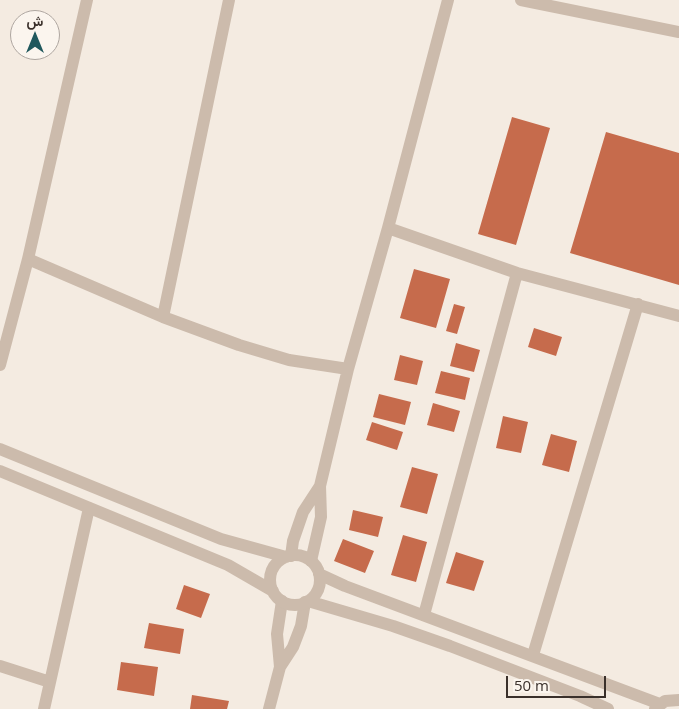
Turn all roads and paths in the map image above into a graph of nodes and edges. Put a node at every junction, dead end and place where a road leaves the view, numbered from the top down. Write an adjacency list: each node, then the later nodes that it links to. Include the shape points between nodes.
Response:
1 (88, 0): 7 (street)
2 (228, 0): 10 (street)
3 (448, 0): 6 (street)
4 (522, 0): 5 (street)
5 (679, 32)
6 (388, 228): 8 (street); 13 (street)
7 (28, 259): 10 (street); 12 (street)
8 (517, 273): 9 (street); 24 (street)
9 (638, 304): 11 (street); 25 (street)
10 (163, 316): 13 (street, via 289,360)
11 (679, 316)
12 (0, 365)
13 (348, 369): 16 (street)
14 (0, 449): 18 (street, via 221,540)
15 (0, 471): 17 (street)
16 (320, 486): 18 (street, via 303,512); 19 (street, via 321,516)
17 (89, 508): 21 (street, via 228,565); 28 (street)
18 (288, 556): 19 (street); 21 (street, via 272,571)
19 (311, 561): 20 (street)
20 (319, 574): 23 (street, via 318,589); 24 (street)
21 (273, 591): 22 (street)
22 (282, 601): 23 (street, via 294,605); 27 (street, via 277,634)
23 (306, 602): 27 (street, via 298,637); 33 (street, via 384,623 450,646)
24 (424, 615): 25 (street)
25 (533, 655): 30 (street)
26 (0, 666): 28 (street)
27 (280, 667): 32 (street)
28 (50, 682): 31 (street)
29 (678, 699): 30 (street)
30 (658, 706)
31 (44, 709)
32 (269, 709)
33 (608, 709)

